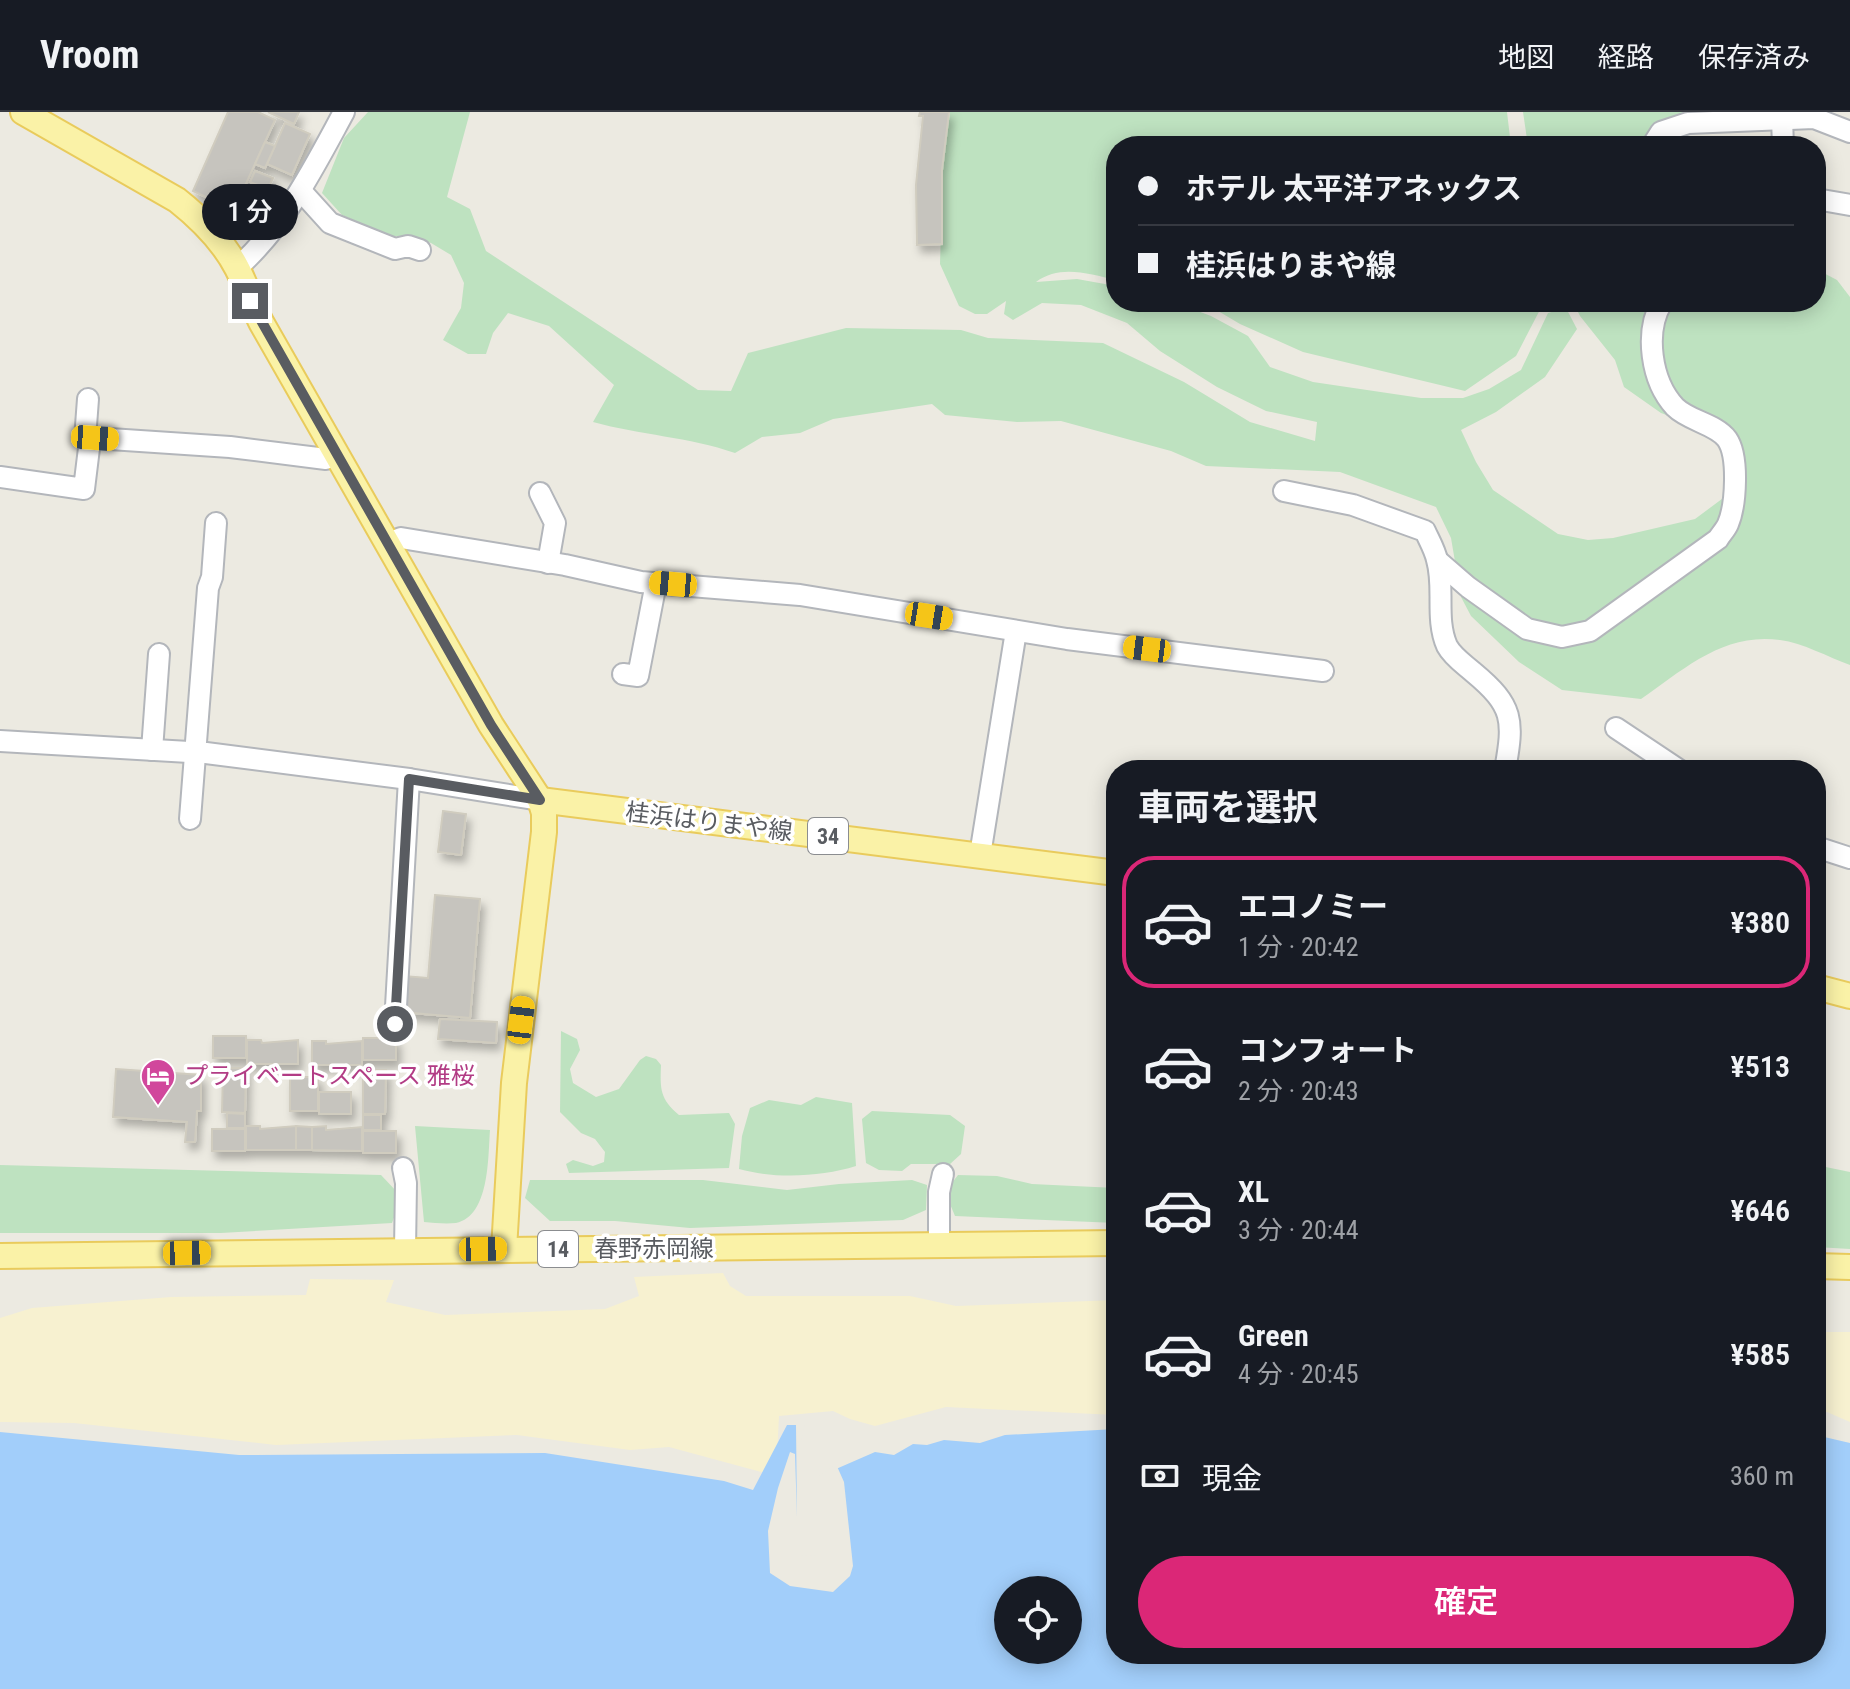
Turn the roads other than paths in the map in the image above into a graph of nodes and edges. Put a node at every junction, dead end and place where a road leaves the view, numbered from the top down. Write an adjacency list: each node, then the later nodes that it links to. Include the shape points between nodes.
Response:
1 (23, 112): 11 (main road, via 177,200 210,229)
2 (344, 112): 7 (street)
3 (1782, 119): 4 (street, via 1814,118); 5 (street, via 1688,123); 6 (street)
4 (1850, 132)
5 (1658, 136)
6 (1783, 136)
7 (301, 191): 10 (street, via 330,223 395,249); 11 (street, via 269,237)
8 (1826, 201): 9 (street)
9 (1850, 205)
10 (420, 250)
11 (237, 268): 15 (main road, via 261,322)
12 (1659, 312): 21 (street, via 1653,329 1655,373 1675,407 1725,436 1735,453 1733,502 1718,539 1590,631 1562,637 1527,629)
13 (88, 399): 14 (street, via 85,439)
14 (90, 440): 15 (street, via 230,447 326,459); 16 (street, via 84,489)
15 (336, 453): 20 (main road)
16 (0, 477)
17 (1284, 491): 21 (street, via 1353,505 1425,531)
18 (540, 493): 22 (street, via 555,523)
19 (216, 523): 31 (street)
20 (388, 543): 22 (street, via 401,538); 35 (main road)
21 (1438, 561): 32 (street, via 1442,631 1455,657 1502,701 1511,721)
22 (548, 563): 23 (street)
23 (656, 583): 24 (street, via 800,595); 27 (street, via 638,676)
24 (1016, 631): 26 (street); 38 (street)
25 (159, 654): 30 (street)
26 (1323, 671)
27 (623, 674)
28 (1616, 728): 33 (street)
29 (0, 741): 30 (street)
30 (152, 750): 31 (street)
31 (196, 753): 34 (street); 36 (street)
32 (1506, 760)
33 (1664, 760)
34 (409, 779): 35 (street); 43 (street)
35 (540, 800): 38 (main road, 桂浜はりまや線 / 34); 48 (main road, via 544,832 514,1083)
36 (190, 819)
37 (1826, 850): 39 (street)
38 (980, 855): 40 (main road, 桂浜はりまや線 / 34)
39 (1850, 858)
40 (1106, 872)
41 (1826, 990): 42 (main road)
42 (1850, 996)
43 (395, 1024)
44 (403, 1168): 49 (street)
45 (943, 1174): 47 (street)
46 (1106, 1243): 47 (main road, 春野赤岡線 / 14)
47 (939, 1245): 48 (main road, 春野赤岡線 / 14)
48 (504, 1249): 49 (main road, 春野赤岡線 / 14)
49 (405, 1250): 50 (main road, 春野赤岡線 / 14)
50 (0, 1256)
51 (1826, 1266): 52 (main road)
52 (1850, 1267)

